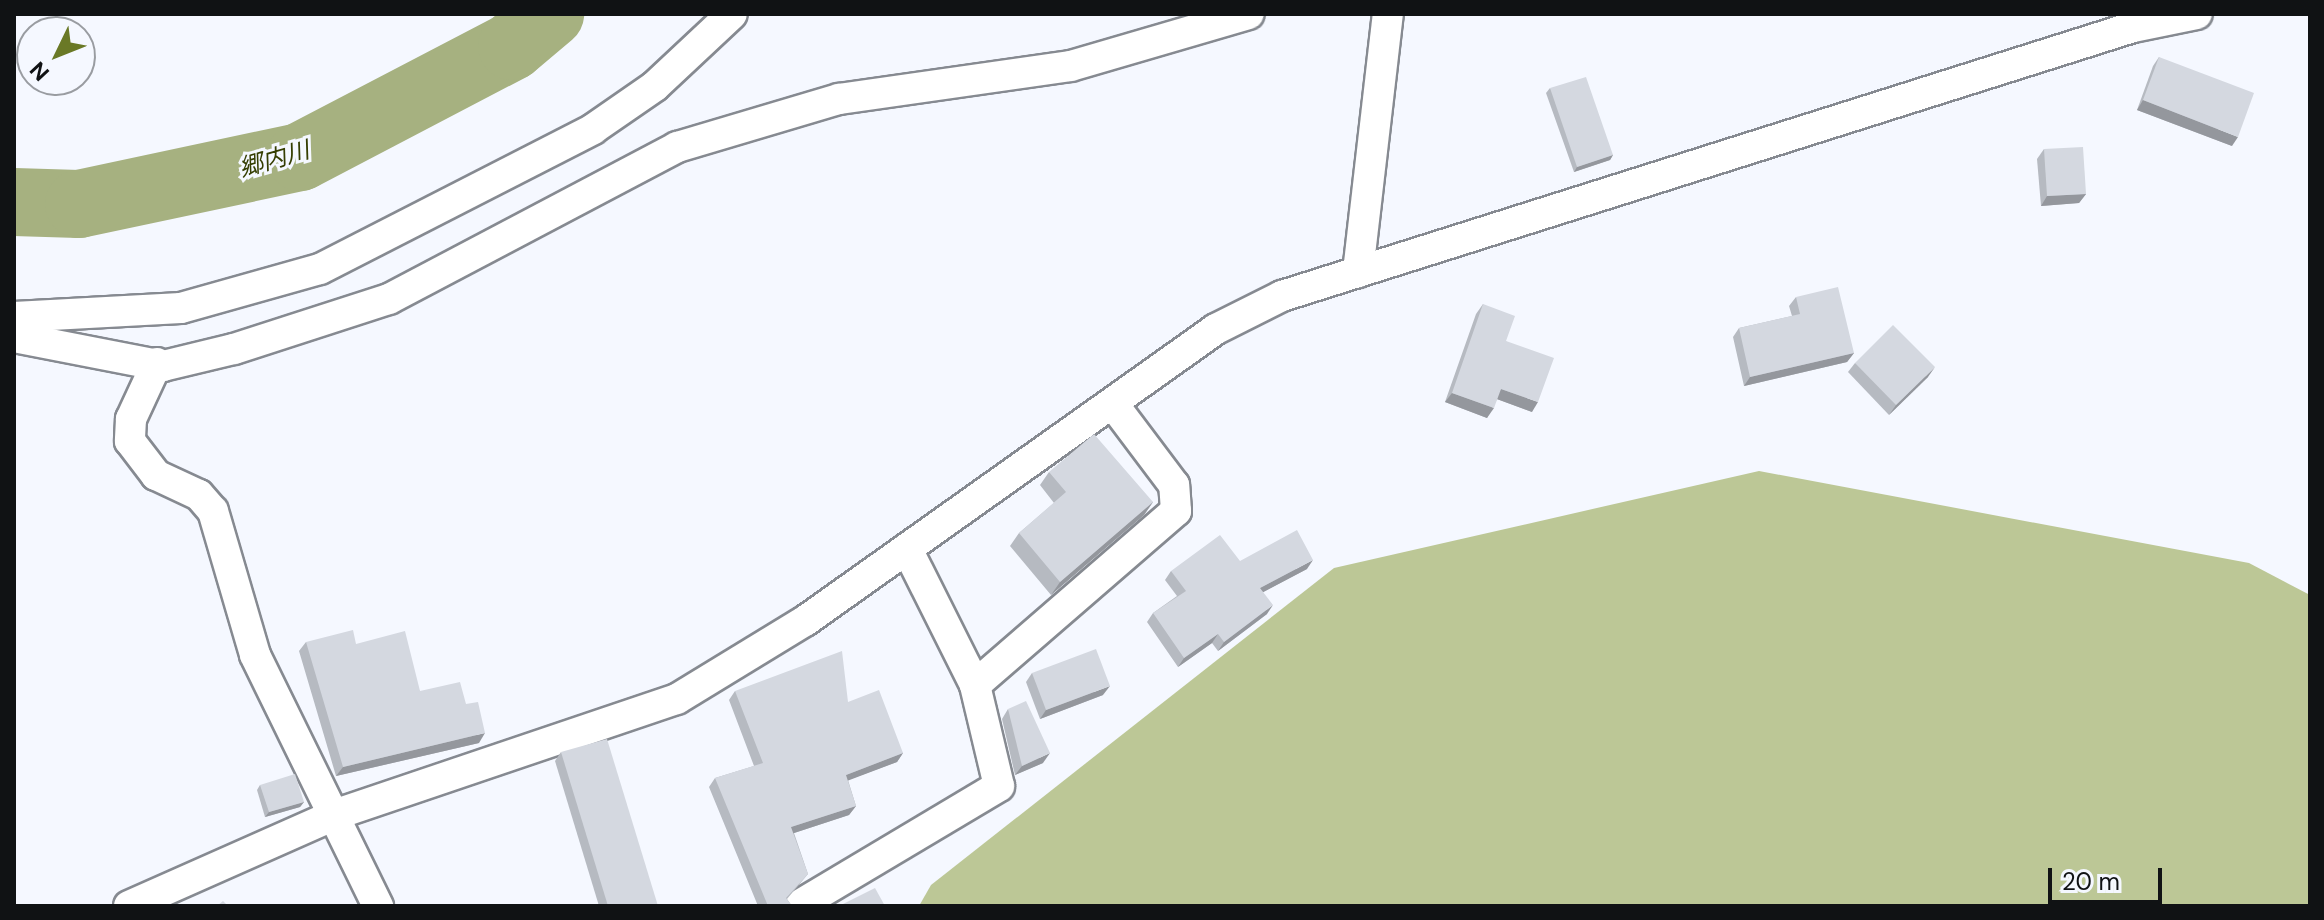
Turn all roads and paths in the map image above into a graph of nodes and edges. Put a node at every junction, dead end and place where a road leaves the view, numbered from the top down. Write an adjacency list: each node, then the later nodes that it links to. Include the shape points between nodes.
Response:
1 (732, 14): 6 (street, via 655,86 593,129 320,269 181,308)
2 (1249, 14): 8 (street, via 1071,66 839,99 677,147 389,299 247,346)
3 (1388, 14): 5 (street)
4 (2197, 14): 5 (street, via 2133,27)
5 (1358, 272): 9 (street, via 1282,296 1216,329)
6 (14, 317)
7 (14, 337): 8 (street)
8 (157, 363): 12 (street, via 131,419 130,441 156,475 199,495 213,511 255,655)
9 (1113, 404): 10 (street); 11 (street, via 1174,485 1176,511)
10 (907, 549): 11 (street); 12 (street, via 677,699)
11 (975, 685): 15 (street, via 999,786)
12 (334, 815): 13 (street); 14 (street)
13 (129, 906)
14 (378, 906)
15 (798, 906)

